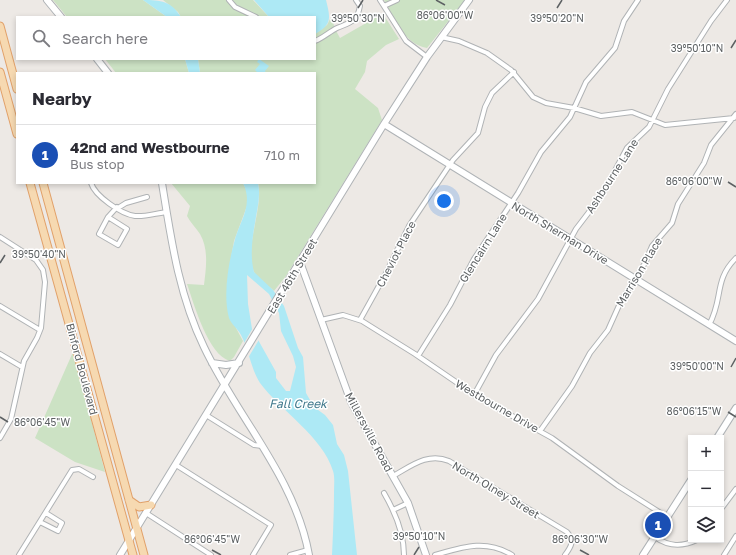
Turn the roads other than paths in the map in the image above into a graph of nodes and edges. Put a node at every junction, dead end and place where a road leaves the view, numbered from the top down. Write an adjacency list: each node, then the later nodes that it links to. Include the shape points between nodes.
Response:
1 (47, 0): 10 (main road)
2 (229, 0): 11 (street, via 235,7)
3 (356, 0): 14 (street, via 360,6 354,22)
4 (380, 0): 9 (street)
5 (397, 0): 9 (street)
6 (469, 0): 13 (main road, East 46th Street)
7 (638, 0): 21 (street, Glencairn Lane, via 624,21 615,48 587,80)
8 (727, 0): 24 (street, Ashbourne Lane, via 679,72)
9 (384, 6): 15 (street, via 406,41)
10 (60, 16)
11 (254, 16)
12 (0, 26): 20 (main road)
13 (441, 37): 15 (main road, East 46th Street); 19 (street, via 481,50)
14 (316, 41)
15 (427, 57): 25 (main road, East 46th Street)
16 (98, 60): 18 (main road)
17 (0, 72): 26 (main road)
18 (107, 72)
19 (514, 72): 21 (street, via 536,98 546,103); 27 (street, Cheviot Place, via 492,93 478,133)
20 (16, 85)
21 (574, 108): 24 (street, via 601,116 632,112); 33 (street, Glencairn Lane, via 568,120 541,152)
22 (736, 114): 23 (street, Marrison Place)
23 (734, 118): 24 (street, via 669,125); 41 (street, Marrison Place, via 711,145 704,163 678,204 672,223 655,242)
24 (652, 121): 38 (street, Ashbourne Lane, via 627,148 607,188 580,223)
25 (384, 124): 27 (main road, North Sherman Drive); 40 (main road, East 46th Street)
26 (16, 130)
27 (450, 166): 33 (main road, North Sherman Drive); 44 (street, Cheviot Place, via 409,226)
28 (30, 184): 79 (main road, Binford Boulevard)
29 (43, 184): 67 (main road, Binford Boulevard)
30 (92, 184): 34 (street, via 98,196)
31 (162, 184): 35 (main road)
32 (146, 197): 34 (street)
33 (512, 204): 38 (main road, North Sherman Drive); 49 (street, Glencairn Lane, via 474,259 450,305)
34 (118, 208): 35 (street, via 130,215 139,216); 36 (street)
35 (167, 212): 51 (main road, via 187,306)
36 (108, 217): 36 (street, via 99,234 118,245 127,229)
37 (0, 237): 46 (street, via 33,258 41,267 45,282)
38 (571, 240): 41 (main road, North Sherman Drive); 54 (street, Ashbourne Lane, via 538,299 496,355)
39 (736, 258): 45 (street, via 722,276 716,310)
40 (300, 262): 43 (main road, Millersville Road); 50 (main road, East 46th Street)
41 (635, 279): 45 (main road, North Sherman Drive); 57 (street, Marrison Place, via 620,301 606,334 590,353 577,378)
42 (0, 306): 46 (street)
43 (321, 320): 44 (street, Westbourne Drive, via 342,315); 62 (main road, Millersville Road, via 351,402)
44 (360, 320): 49 (street, Westbourne Drive)
45 (710, 324): 47 (main road, North Sherman Drive)
46 (40, 330): 52 (street)
47 (736, 341)
48 (0, 354): 52 (street)
49 (418, 356): 54 (street, Westbourne Drive)
50 (240, 360): 51 (main road, via 226,365); 53 (main road, East 46th Street)
51 (212, 363): 53 (main road)
52 (22, 367): 59 (street, via 12,419)
53 (225, 385): 56 (main road, East 46th Street); 60 (main road)
54 (474, 395): 57 (street, Westbourne Drive)
55 (736, 408): 58 (main road)
56 (206, 416): 60 (street, via 254,445); 61 (main road, East 46th Street)
57 (540, 431): 74 (street, Westbourne Drive)
58 (720, 435)
59 (0, 438)
60 (262, 446): 81 (main road, via 291,499)
61 (176, 465): 69 (main road, East 46th Street); 87 (street, via 271,525)
62 (393, 476): 68 (main road, Millersville Road); 93 (street, North Olney Street, via 426,459 444,459 566,532 571,540 571,547)
63 (93, 477): 72 (street, via 74,469)
64 (688, 485): 74 (main road)
65 (736, 489): 70 (street)
66 (384, 493): 71 (street)
67 (129, 500): 69 (main road, via 139,507); 76 (main road, Binford Boulevard)
68 (408, 503): 71 (street); 90 (main road, Millersville Road)
69 (151, 505): 73 (main road, East 46th Street)
70 (722, 507)
71 (393, 510): 89 (street, via 402,535)
72 (46, 513): 75 (street); 75 (street, via 62,523 60,528 56,532)
73 (146, 513): 76 (main road, East 46th Street); 86 (street)
74 (667, 517): 78 (main road)
75 (40, 522): 82 (street)
76 (137, 528): 79 (main road, East 46th Street); 85 (main road, Binford Boulevard)
77 (736, 536): 95 (street)
78 (655, 537): 80 (street, via 672,546); 94 (main road)
79 (129, 540): 83 (main road, East 46th Street); 84 (main road, Binford Boulevard)
80 (688, 543)
81 (309, 552): 88 (street)
82 (19, 555)
83 (120, 555)
84 (133, 555)
85 (144, 555)
86 (211, 555)
87 (252, 555)
88 (290, 555)
89 (404, 555)
90 (426, 555)
91 (435, 555): 92 (street, via 481,544)
92 (512, 555)
93 (565, 555)
94 (643, 555)
95 (724, 555)

